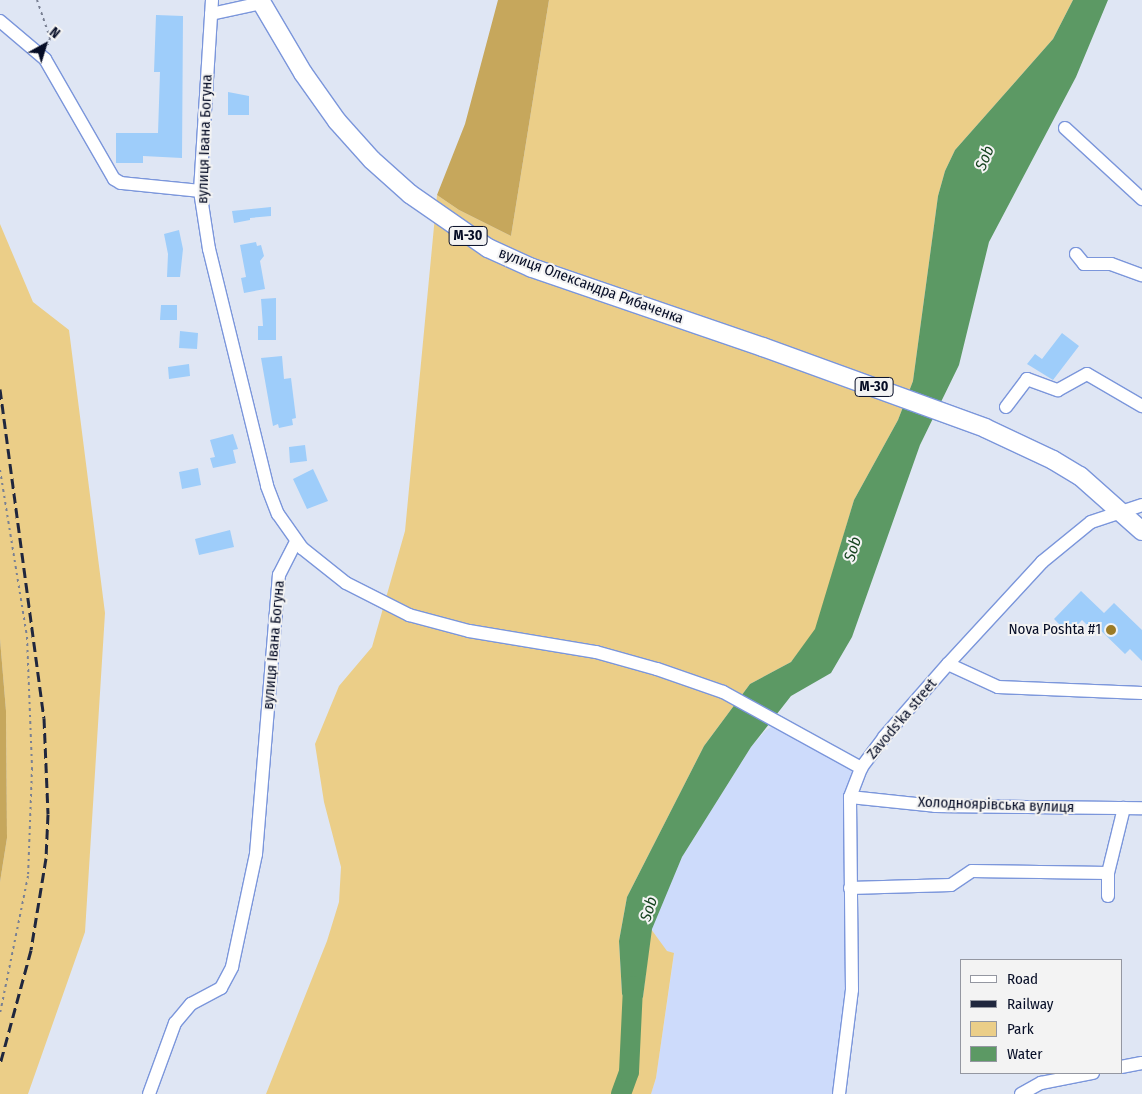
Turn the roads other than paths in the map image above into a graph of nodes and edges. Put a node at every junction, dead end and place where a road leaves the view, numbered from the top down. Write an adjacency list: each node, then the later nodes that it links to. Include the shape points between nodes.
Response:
1 (212, 0): 3 (street, вулиця Івана Богуна)
2 (260, 1): 3 (street); 13 (highway, вулиця Олександра Рибаченка / М-30, via 303,73 337,121 379,166 446,222 488,248 532,268 763,346 985,428 1080,476)
3 (211, 14): 6 (street, вулиця Івана Богуна)
4 (0, 21): 6 (street, via 44,59 114,179 121,183)
5 (1064, 128): 7 (street)
6 (200, 191): 15 (street, вулиця Івана Богуна, via 212,263 267,486 278,514)
7 (1142, 199)
8 (1076, 254): 9 (street, via 1084,264 1111,264)
9 (1142, 273)
10 (1142, 406): 11 (street, via 1087,374 1058,390 1027,379)
11 (1006, 407)
12 (1142, 505): 13 (street, Zavods'ka street)
13 (1118, 511): 14 (highway, М-30); 16 (street, Zavods'ka street, via 1091,522 1042,562)
14 (1142, 531)
15 (296, 541): 18 (street, via 323,568 409,615 469,631 626,660 723,692); 28 (street, вулиця Івана Богуна, via 279,576 256,854 232,967 221,988 191,1004 175,1022)
16 (948, 664): 17 (street, via 998,686); 18 (street, Zavods'ka street)
17 (1142, 693)
18 (861, 768): 19 (street, Zavods'ka street)
19 (850, 797): 20 (street, Холодноярівська вулиця, via 934,806); 23 (street, Zavods'ka street)
20 (1124, 808): 21 (street, Холодноярівська вулиця); 22 (street)
21 (1142, 808)
22 (1108, 872): 23 (street, via 972,871 951,885); 24 (street)
23 (850, 888): 29 (street, Zavods'ka street, via 852,990)
24 (1108, 896)
25 (1142, 1064): 26 (street)
26 (1122, 1068)
27 (1088, 1074): 30 (street, via 1041,1083)
28 (149, 1094)
29 (838, 1094)
30 (1021, 1094)

